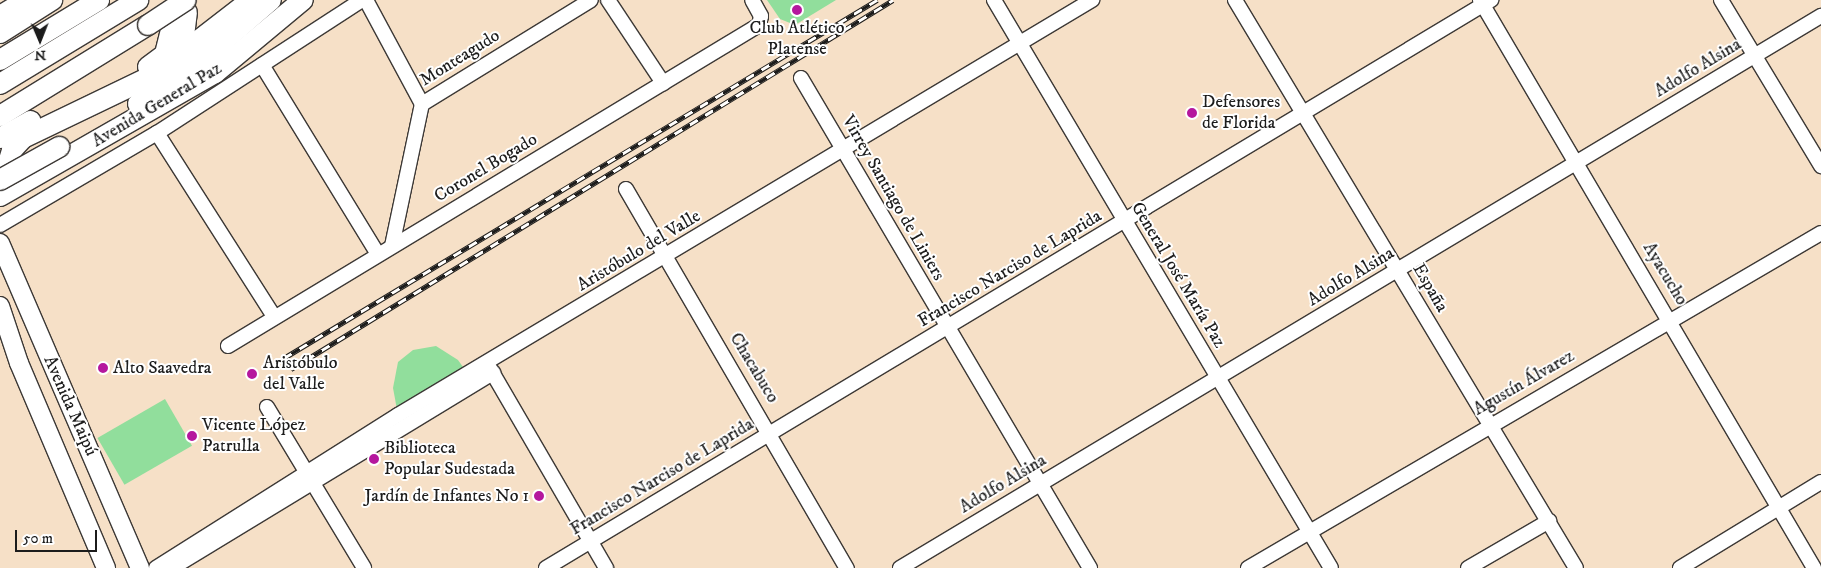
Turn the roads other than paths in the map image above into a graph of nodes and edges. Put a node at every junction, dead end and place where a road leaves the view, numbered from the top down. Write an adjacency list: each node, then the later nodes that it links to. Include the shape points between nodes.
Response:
1 (27, 0): 19 (highway)
2 (52, 0): 21 (highway)
3 (75, 0): 23 (highway)
4 (99, 0): 25 (highway)
5 (251, 0): 27 (highway)
6 (271, 0): 36 (highway, via 169,85)
7 (303, 0): 36 (highway, Avenida General Paz, via 215,73)
8 (364, 0): 26 (street); 31 (street)
9 (591, 0): 31 (street, Monteagudo)
10 (608, 0): 29 (street)
11 (752, 0): 29 (street, Coronel Bogado, via 761,20)
12 (994, 0): 22 (street, General José María Paz)
13 (1092, 0): 22 (street, Aristóbulo del Valle)
14 (1235, 0): 32 (street, España)
15 (1721, 0): 24 (street)
16 (135, 2): 30 (highway)
17 (1485, 2): 32 (street, Francisco Narciso de Laprida); 37 (street, Ayacucho)
18 (182, 12): 27 (highway, via 186,37); 33 (highway, bridge, via 148,25); 33 (highway, via 173,37 158,61)
19 (0, 16)
20 (1821, 16): 24 (street, Adolfo Alsina)
21 (0, 33)
22 (1019, 43): 35 (street, Aristóbulo del Valle); 42 (street, General José María Paz)
23 (0, 47)
24 (1754, 56): 37 (street, Adolfo Alsina); 38 (street)
25 (0, 60)
26 (262, 65): 34 (street); 47 (street)
27 (168, 66): 39 (highway, via 23,138 12,150)
28 (801, 78): 35 (street, Virrey Santiago de Liniers)
29 (663, 83): 46 (street, Coronel Bogado)
30 (0, 84)
31 (422, 104): 46 (street, Monteagudo)
32 (1305, 113): 42 (street, Francisco Narciso de Laprida); 49 (street, España)
33 (2, 127)
34 (157, 133): 43 (street); 51 (street)
35 (843, 150): 48 (street, Aristóbulo del Valle); 53 (street, Virrey Santiago de Liniers)
36 (62, 153): 39 (highway, bridge); 41 (highway, Avenida General Paz)
37 (1576, 163): 49 (street, Adolfo Alsina); 52 (street, Ayacucho)
38 (1821, 166)
39 (3, 175)
40 (626, 189): 48 (street, Chacabuco)
41 (0, 196)
42 (1125, 222): 53 (street, Francisco Narciso de Laprida); 56 (street, General José María Paz)
43 (0, 225)
44 (1821, 233): 52 (street, Agustín Álvarez)
45 (0, 243): 68 (main road, Avenida Maipú)
46 (392, 246): 47 (street, Coronel Bogado)
47 (378, 254): 51 (street, Coronel Bogado)
48 (666, 256): 55 (street, Aristóbulo del Valle); 59 (street, Chacabuco)
49 (1398, 271): 56 (street, Adolfo Alsina); 58 (street, España)
50 (0, 306): 67 (main road, Avenida Maipú, via 19,363)
51 (274, 317): 54 (street, Coronel Bogado)
52 (1670, 320): 58 (street, Agustín Álvarez); 63 (street, Ayacucho)
53 (948, 327): 59 (street, Francisco Narciso de Laprida); 62 (street, Virrey Santiago de Liniers)
54 (228, 346)
55 (490, 368): 60 (street, Aristóbulo del Valle); 66 (street)
56 (1217, 378): 62 (street, Adolfo Alsina); 65 (street, General José María Paz)
57 (268, 408): 60 (street)
58 (1488, 426): 64 (street, España); 65 (street, Agustín Álvarez)
59 (771, 433): 66 (street, Francisco Narciso de Laprida); 74 (street, Chacabuco)
60 (310, 478): 69 (street, Aristóbulo del Valle); 70 (street, Aristóbulo del Valle); 71 (street)
61 (1821, 482): 63 (street)
62 (1042, 483): 75 (street, Adolfo Alsina); 76 (street, Virrey Santiago de Liniers)
63 (1778, 506): 81 (street); 82 (street, Ayacucho)
64 (1549, 521): 79 (street); 80 (street, España)
65 (1310, 532): 77 (street, Agustín Álvarez); 78 (street, General José María Paz)
66 (590, 542): 72 (street, Francisco Narciso de Laprida); 73 (street)
67 (106, 568)
68 (140, 568)
69 (156, 568)
70 (172, 568)
71 (364, 568)
72 (546, 568)
73 (606, 568)
74 (847, 568)
75 (900, 568)
76 (1090, 568)
77 (1248, 568)
78 (1331, 568)
79 (1468, 568)
80 (1576, 568)
81 (1680, 568)
82 (1814, 568)

